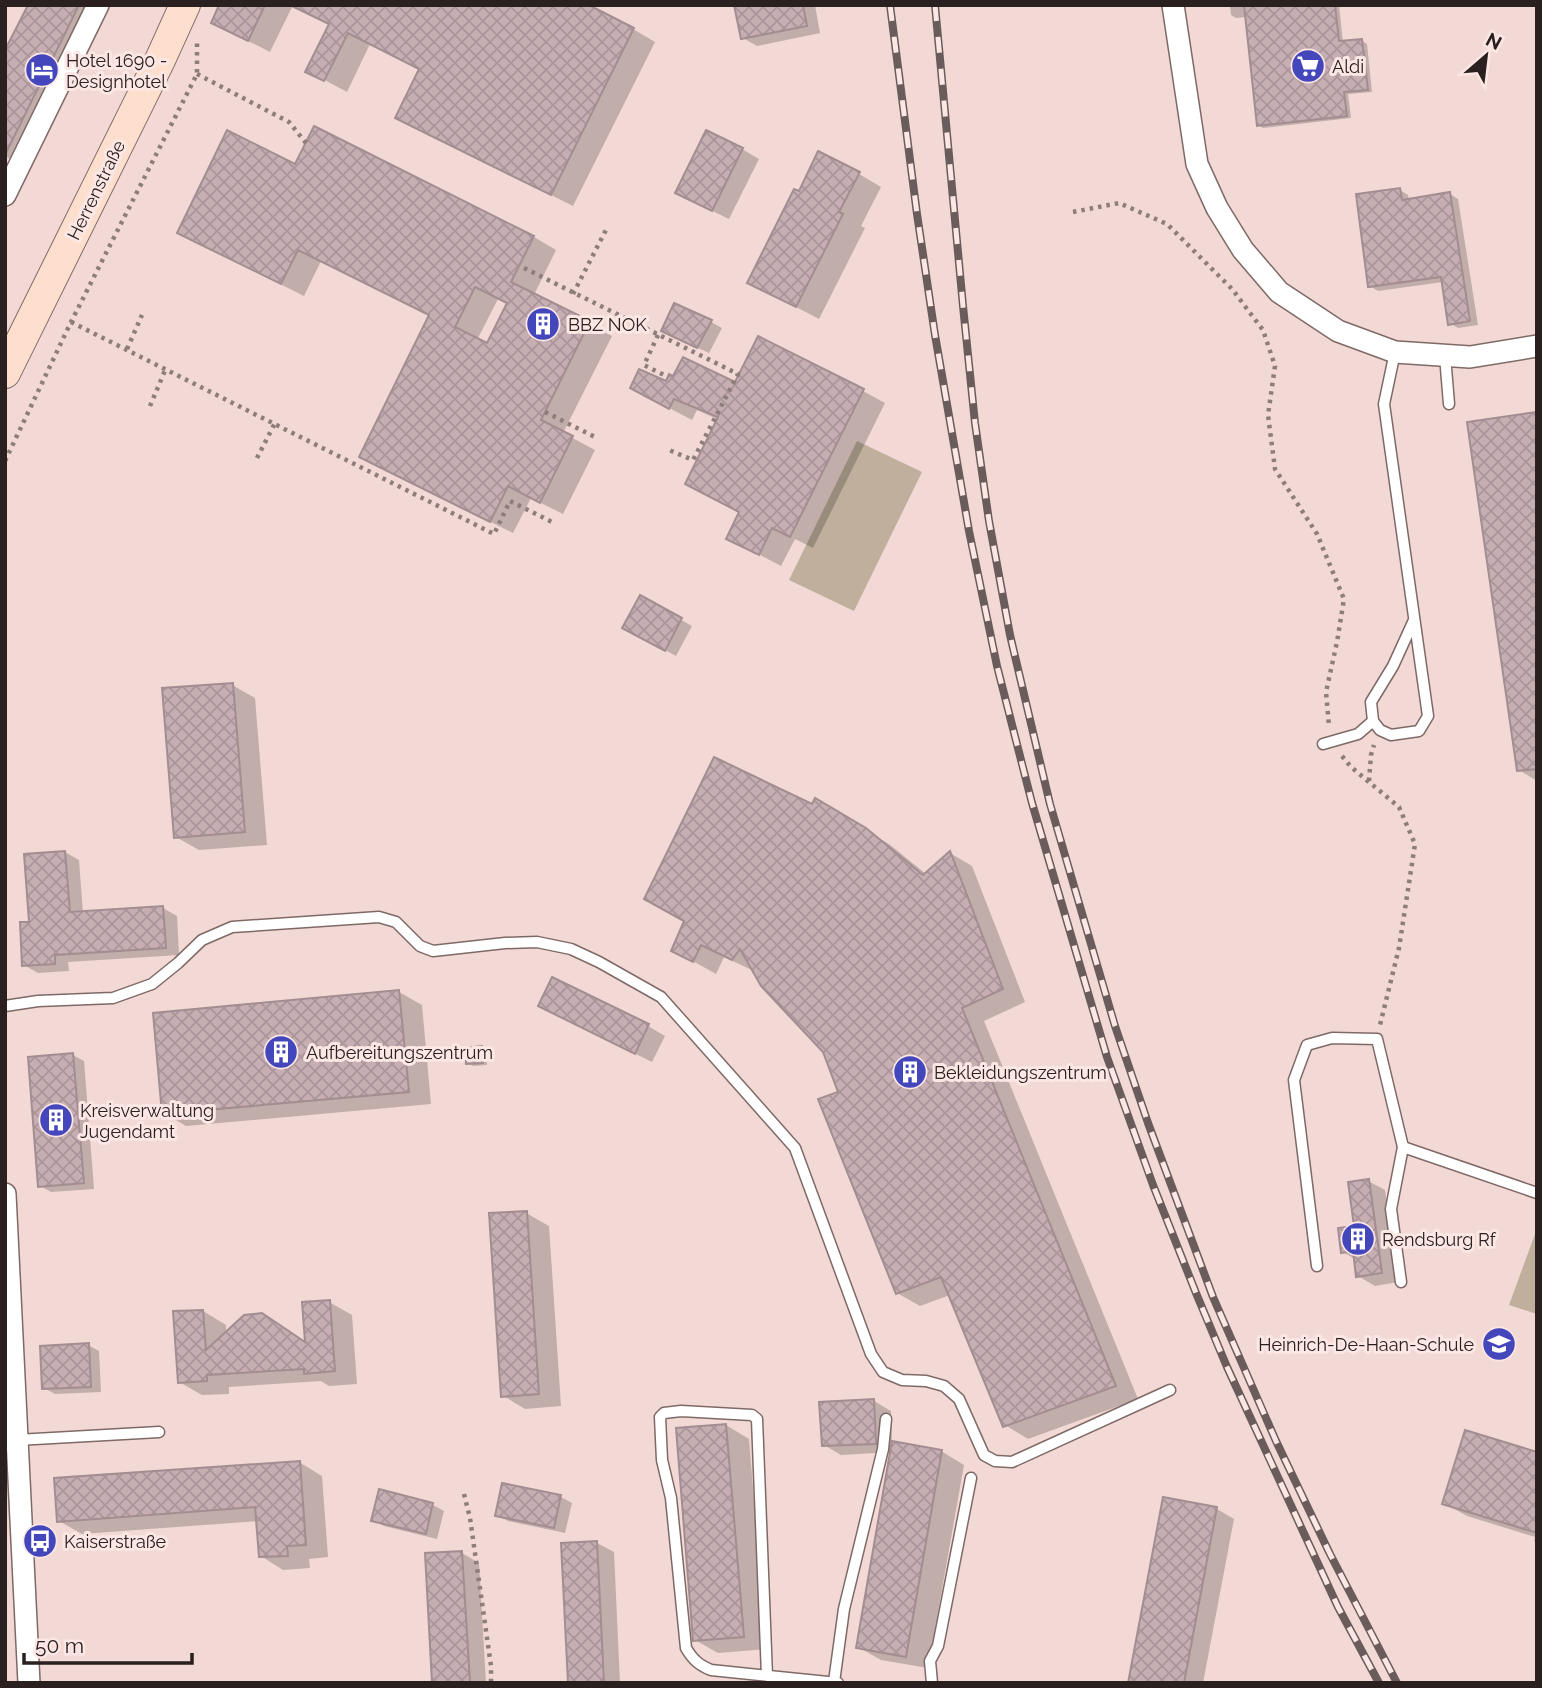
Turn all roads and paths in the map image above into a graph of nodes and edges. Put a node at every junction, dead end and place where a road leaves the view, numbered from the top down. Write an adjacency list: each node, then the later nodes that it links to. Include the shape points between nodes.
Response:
1 (98, 5): 7 (street)
2 (185, 5): 20 (main road, Herrenstraße)
3 (1173, 5): 17 (street, via 1197,164 1243,250 1279,292 1338,331)
4 (197, 37): 5 (path)
5 (197, 74): 6 (path, via 289,122); 13 (path)
6 (306, 143)
7 (7, 187)
8 (1073, 212): 33 (path, via 1119,203 1167,224 1232,289 1263,330 1275,366 1268,415 1275,469 1317,534 1343,599 1326,692)
9 (608, 226): 11 (path)
10 (524, 268): 11 (path)
11 (573, 293): 14 (path)
12 (142, 315): 16 (path)
13 (71, 322): 16 (path); 29 (path)
14 (658, 335): 21 (path, via 644,365); 27 (path, via 738,374 693,460)
15 (1537, 346): 18 (street, via 1470,357)
16 (127, 349): 19 (path)
17 (1395, 352): 18 (street); 31 (lane, via 1384,404)
18 (1445, 356): 22 (lane)
19 (166, 368): 23 (path); 25 (path)
20 (5, 373)
21 (668, 377)
22 (1449, 404)
23 (150, 406)
24 (545, 412): 26 (path)
25 (275, 423): 28 (path); 30 (path, via 494,534 510,501)
26 (595, 437)
27 (669, 450)
28 (257, 458)
29 (5, 461)
30 (552, 522)
31 (1414, 620): 32 (lane, via 1371,702); 32 (lane, via 1433,715 1419,732 1391,734)
32 (1376, 725): 33 (lane); 34 (path)
33 (1327, 743): 34 (path)
34 (1368, 782): 36 (path, via 1399,807 1415,844 1399,948)
35 (5, 1006): 42 (lane, via 113,999 152,984 202,940 232,927 379,917 396,922 433,951 537,942 571,949 661,997 794,1149 870,1354 883,1372 902,1380 944,1386 959,1399 984,1455 1012,1462)
36 (1377, 1039): 37 (lane); 40 (lane, via 1332,1038 1307,1045 1294,1080)
37 (1403, 1147): 38 (lane); 41 (lane, via 1391,1209)
38 (1537, 1193)
39 (5, 1194): 45 (street)
40 (1317, 1266)
41 (1401, 1282)
42 (1170, 1391)
43 (886, 1419): 52 (lane, via 883,1449 844,1609)
44 (159, 1432): 45 (lane)
45 (18, 1440): 46 (street)
46 (12, 1465): 50 (street)
47 (971, 1478): 53 (lane, via 938,1646 930,1661)
48 (464, 1494): 51 (path)
49 (767, 1676): 49 (lane, via 711,1670 700,1666 686,1648 671,1498 662,1460 660,1417 664,1413 752,1415 757,1419); 52 (lane)
50 (29, 1683)
51 (491, 1683)
52 (836, 1683)
53 (932, 1683)

